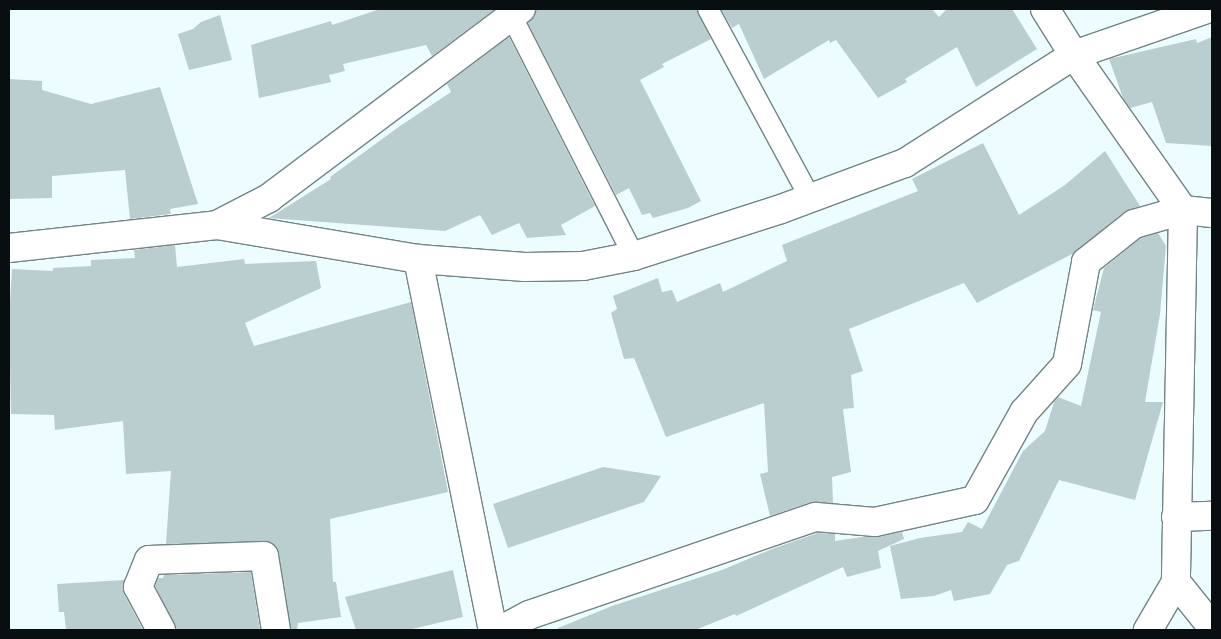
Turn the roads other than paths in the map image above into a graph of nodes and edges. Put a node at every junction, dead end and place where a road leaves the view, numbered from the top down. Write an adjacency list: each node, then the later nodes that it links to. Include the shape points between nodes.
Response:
1 (708, 9): 6 (lane)
2 (1045, 9): 5 (street)
3 (1206, 9): 5 (street)
4 (516, 12): 9 (street, via 269,198); 11 (lane)
5 (1074, 55): 6 (street, via 905,162); 7 (street)
6 (810, 198): 11 (street)
7 (1183, 210): 8 (street); 14 (street); 20 (street, via 1134,224 1086,262 1067,364 1024,412 975,500 875,522 816,517 529,615)
8 (1212, 213)
9 (217, 225): 10 (street); 12 (street)
10 (9, 248)
11 (634, 256): 12 (street, via 583,266 524,267)
12 (418, 259): 19 (street)
13 (1212, 516): 14 (street)
14 (1176, 517): 15 (street)
15 (1176, 582): 16 (street); 21 (street)
16 (1212, 627)
17 (162, 630): 18 (street, via 138,587 149,560 264,556)
18 (276, 630)
19 (493, 630)
20 (501, 630)
21 (1148, 630)

